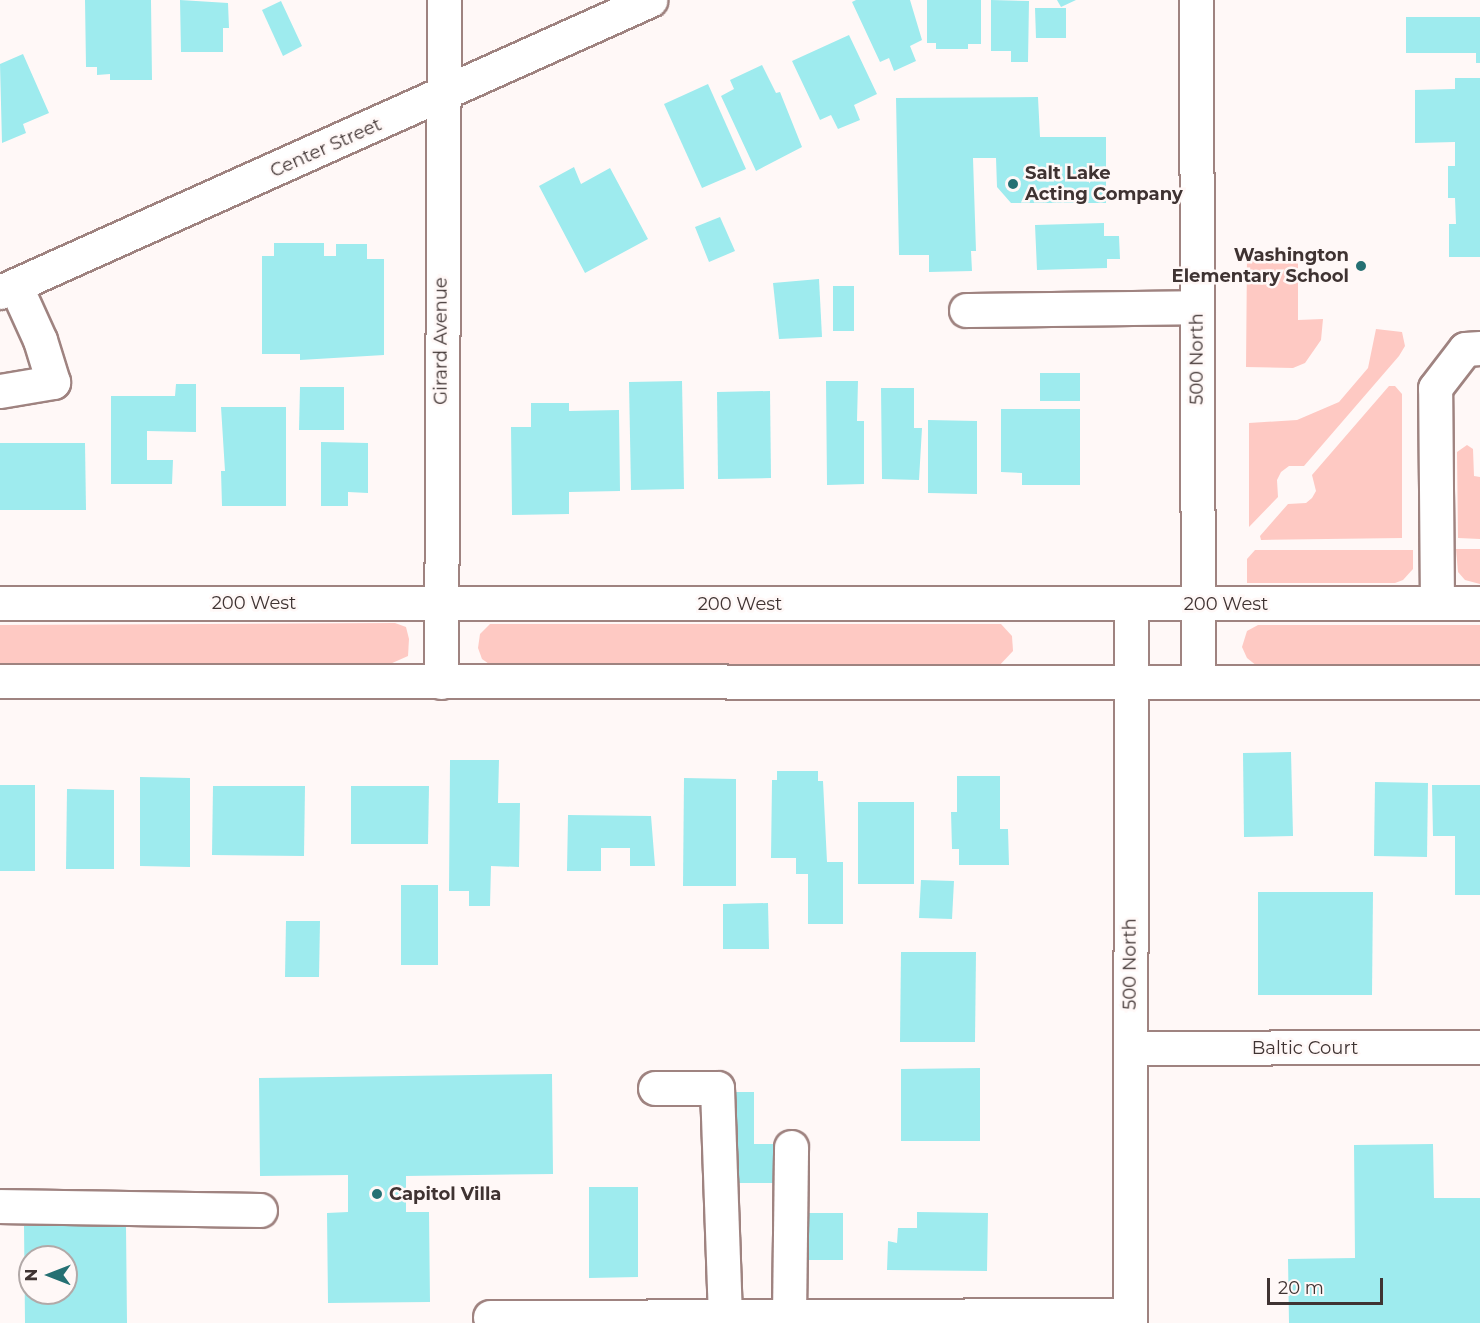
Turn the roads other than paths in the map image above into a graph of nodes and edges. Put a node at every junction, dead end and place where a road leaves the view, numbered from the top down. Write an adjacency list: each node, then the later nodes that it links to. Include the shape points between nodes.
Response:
1 (444, 0): 4 (street, Girard Avenue)
2 (650, 0): 4 (street, Center Street)
3 (1196, 0): 6 (street, 500 North)
4 (442, 95): 5 (street, Center Street); 13 (street, Girard Avenue)
5 (8, 288): 9 (street, via 40,340 53,382)
6 (1197, 307): 7 (street); 15 (street, 500 North)
7 (966, 310)
8 (1480, 348): 11 (street, via 1465,349 1436,388)
9 (0, 391)
10 (0, 603): 13 (street, 200 West)
11 (1437, 603): 12 (street, 200 West); 15 (street, 200 West)
12 (1480, 603)
13 (441, 604): 14 (street, 200 West); 19 (street, Girard Avenue)
14 (1131, 604): 15 (street, 200 West); 17 (street, 500 North)
15 (1197, 604): 18 (street, 500 North)
16 (0, 681): 19 (street)
17 (1131, 681): 18 (street); 19 (street); 22 (street, 500 North)
18 (1198, 681): 20 (street)
19 (441, 682)
20 (1480, 682)
21 (1480, 1047): 22 (street, Baltic Court)
22 (1130, 1048): 30 (street, 500 North)
23 (655, 1088): 27 (street, via 717,1088)
24 (790, 1147): 28 (street)
25 (0, 1206): 26 (street)
26 (260, 1210)
27 (725, 1316): 28 (street); 29 (street)
28 (789, 1316): 30 (street)
29 (490, 1317)
30 (1130, 1319)

